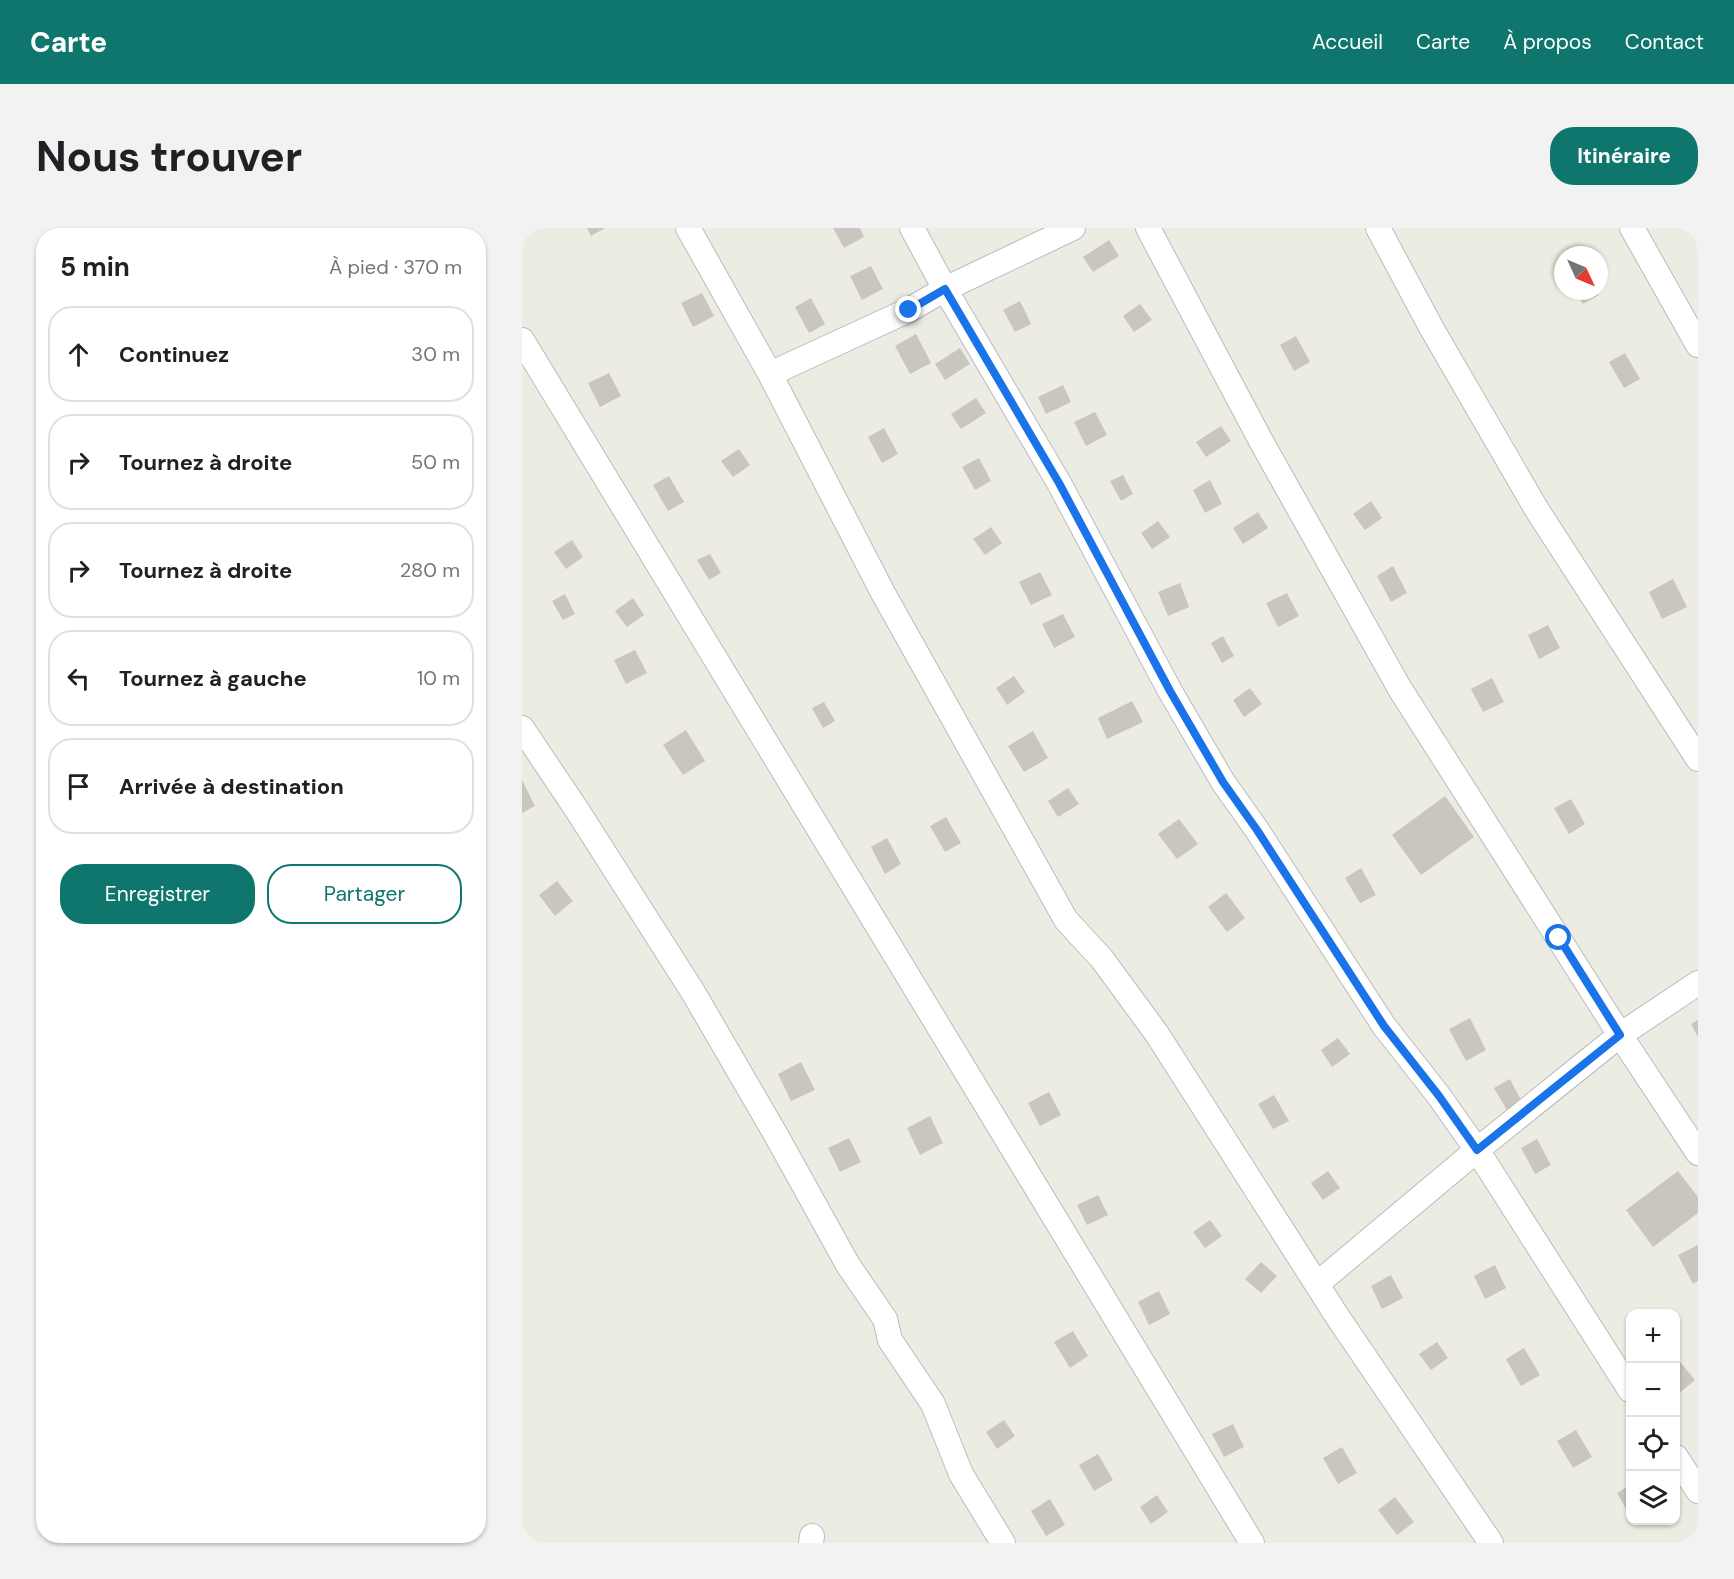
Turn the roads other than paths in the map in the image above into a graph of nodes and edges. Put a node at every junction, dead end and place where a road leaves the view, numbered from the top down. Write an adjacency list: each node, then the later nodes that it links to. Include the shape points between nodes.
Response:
1 (688, 228): 10 (street)
2 (912, 228): 7 (street)
3 (1073, 228): 7 (street)
4 (1148, 228): 14 (street, via 1266,451 1400,689)
5 (1378, 228): 12 (street, via 1537,510)
6 (1632, 228): 9 (street)
7 (945, 289): 10 (street, via 900,315); 15 (street, via 1059,483 1223,782 1384,1026)
8 (522, 340): 22 (street)
9 (1698, 345)
10 (770, 374): 17 (street, via 883,593 1066,920 1102,959 1157,1034)
11 (522, 728): 21 (street, via 693,992 848,1265 885,1319 890,1340 933,1404 961,1474)
12 (1698, 759)
13 (1698, 983): 14 (street)
14 (1620, 1035): 15 (street); 16 (street)
15 (1477, 1150): 17 (street); 18 (street)
16 (1698, 1153)
17 (1317, 1284): 23 (street)
18 (1626, 1384)
19 (1680, 1463): 20 (street)
20 (1698, 1491)
21 (1003, 1543)
22 (1252, 1543)
23 (1491, 1543)

